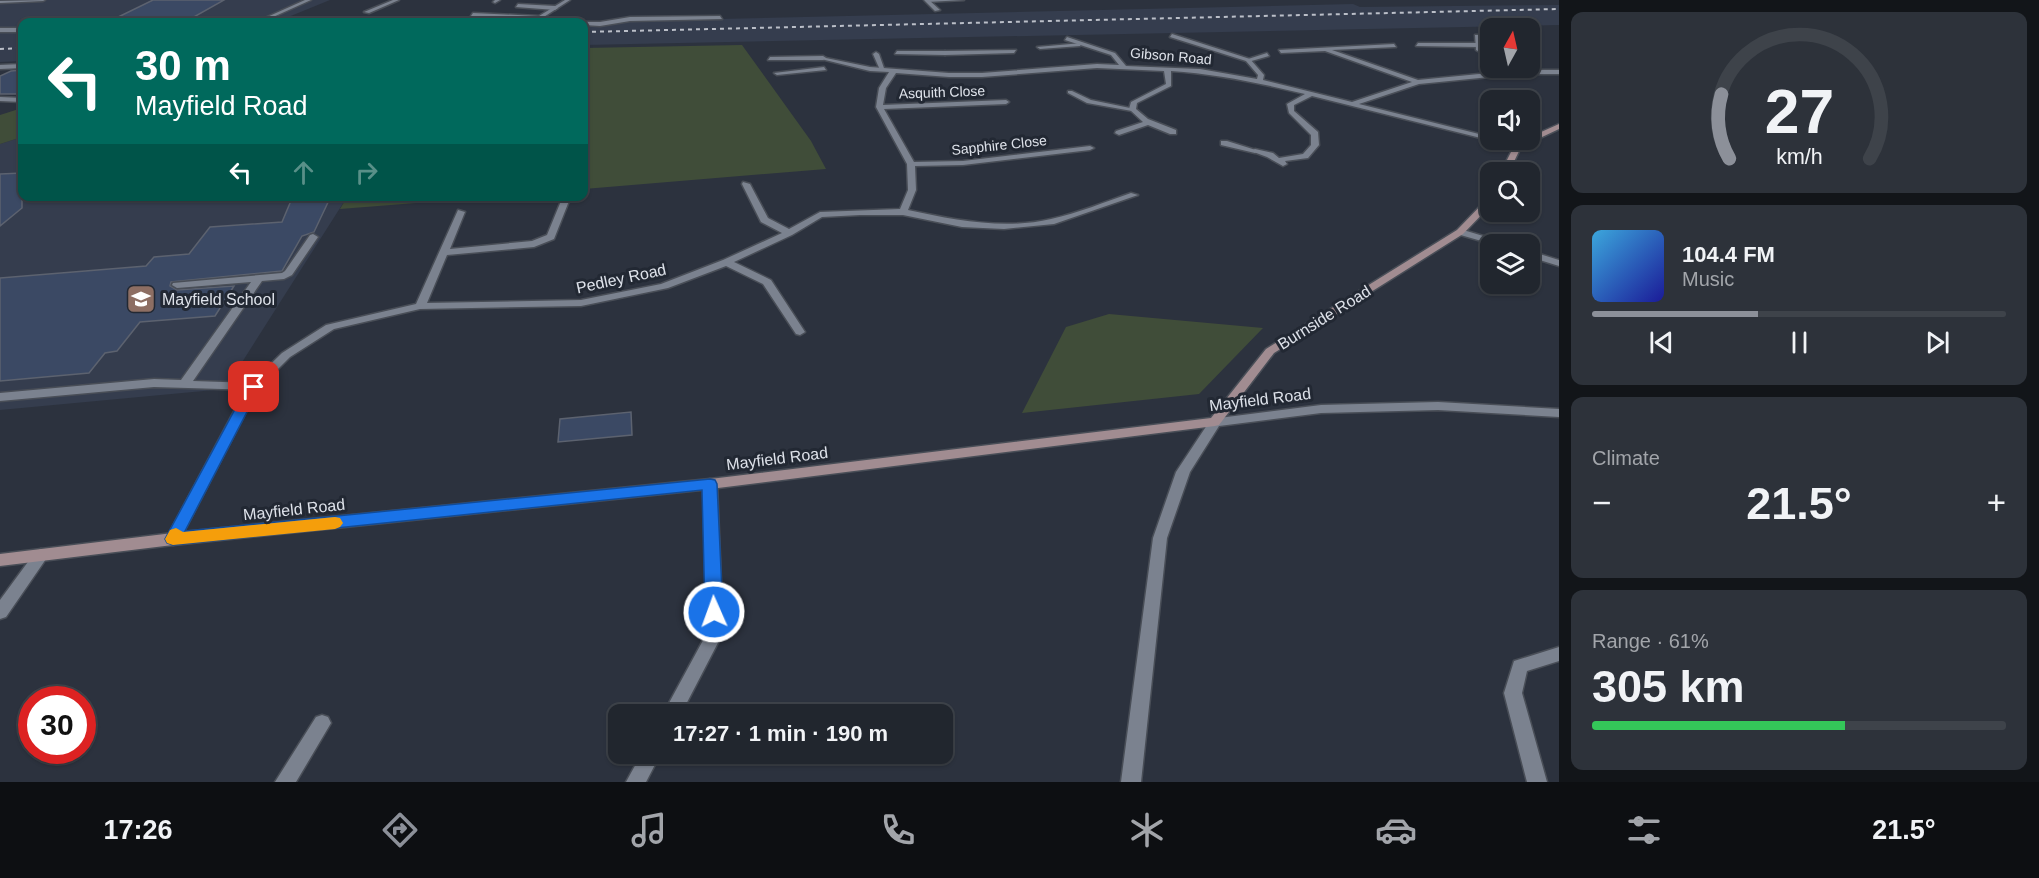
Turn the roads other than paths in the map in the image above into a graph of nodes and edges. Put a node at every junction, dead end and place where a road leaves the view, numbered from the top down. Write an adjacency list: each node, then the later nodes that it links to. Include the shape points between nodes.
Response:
1 (43, 0): 7 (street)
2 (309, 0): 13 (street)
3 (397, 0): 11 (street)
4 (568, 0): 9 (street)
5 (927, 0): 6 (street); 10 (street)
6 (962, 0)
7 (0, 2)
8 (518, 6): 9 (street)
9 (555, 8): 15 (street)
10 (938, 10)
11 (367, 12)
12 (473, 15): 14 (street)
13 (268, 18)
14 (512, 18)
15 (541, 18)
16 (720, 18): 17 (street, via 630,19)
17 (588, 24)
18 (0, 30): 19 (street)
19 (18, 30)
20 (1172, 36): 38 (street)
21 (1477, 36): 25 (street)
22 (1067, 39): 23 (street)
23 (1080, 44): 27 (street); 42 (street, via 1113,54)
24 (1418, 45): 25 (street)
25 (1477, 45): 29 (street)
26 (1394, 46): 28 (street)
27 (1040, 48)
28 (1321, 48): 31 (street); 53 (street)
29 (1480, 50)
30 (1014, 51): 32 (street)
31 (1281, 51)
32 (988, 52): 33 (street); 37 (street)
33 (897, 53)
34 (876, 54): 45 (street)
35 (1267, 55): 38 (street)
36 (770, 59): 39 (street, Gibson Road, via 823,58)
37 (995, 59)
38 (1248, 60): 52 (street, via 1261,75)
39 (841, 64): 45 (street, Gibson Road); 50 (street, Gibson Road)
40 (18, 66): 43 (street)
41 (1002, 66): 47 (street)
42 (1123, 66): 44 (street, Gibson Road); 47 (street, Gibson Road)
43 (0, 67)
44 (1167, 68): 52 (street, Gibson Road); 61 (street, via 1169,85 1134,102)
45 (883, 70): 46 (street, Gibson Road)
46 (893, 72): 47 (street, Gibson Road); 60 (street, via 884,83)
47 (1012, 72)
48 (1540, 72): 49 (street)
49 (1559, 72)
50 (777, 73)
51 (1480, 76): 53 (street)
52 (1259, 81): 55 (street, Gibson Road)
53 (1418, 82): 59 (street)
54 (1070, 92): 61 (street, via 1089,102)
55 (1311, 94): 59 (street, Gibson Road); 68 (street, via 1290,104 1291,112 1315,134 1315,145 1305,156 1282,163)
56 (0, 99): 57 (street)
57 (18, 100)
58 (1006, 102): 60 (street, Asquith Close)
59 (1353, 104): 67 (street, Gibson Road)
60 (879, 107): 70 (street)
61 (1132, 109): 62 (street)
62 (1148, 123): 64 (street); 65 (street)
63 (1559, 126): 66 (street)
64 (1173, 132)
65 (1119, 133)
66 (1540, 135)
67 (1480, 136)
68 (1224, 143)
69 (1090, 148): 70 (street, Sapphire Close, via 963,164)
70 (911, 164): 76 (street, via 912,190)
71 (746, 184): 78 (street, via 764,220)
72 (1134, 195): 76 (street, Pedley Road, via 1051,222 1004,226 962,224)
73 (565, 201): 81 (street, via 551,237 534,244)
74 (1480, 211): 77 (street, Burnside Road)
75 (461, 212): 81 (street)
76 (903, 212): 78 (street, Pedley Road, via 820,215)
77 (1460, 232): 80 (street); 93 (street, Burnside Road, via 1270,351)
78 (789, 233): 83 (street, Pedley Road)
79 (313, 237): 85 (street, via 289,273)
80 (1480, 238)
81 (445, 252): 87 (street)
82 (1540, 257): 84 (street)
83 (726, 262): 87 (street, Pedley Road, via 664,286 581,303); 88 (street, via 767,282)
84 (1559, 262)
85 (258, 279): 86 (street); 89 (street)
86 (177, 285)
87 (420, 306): 90 (street, Pedley Road, via 330,327 286,355)
88 (800, 332)
89 (185, 384): 90 (street); 91 (street, via 154,383)
90 (254, 387): 95 (street, Pedley Road)
91 (0, 397)
92 (1559, 413): 93 (street, Mayfield Road, via 1438,406 1321,409)
93 (1215, 422): 94 (street, Mayfield Road); 105 (street, Burnside Road, via 1183,472 1160,538)
94 (710, 484): 95 (street, Mayfield Road); 100 (street, via 715,633)
95 (173, 539): 96 (street, Mayfield Road)
96 (40, 555): 97 (street, Mayfield Road); 98 (street)
97 (0, 560)
98 (0, 612)
99 (1559, 654): 106 (street, via 1520,666 1513,693)
100 (677, 704)
101 (322, 723): 103 (street)
102 (646, 764): 104 (street)
103 (285, 782)
104 (636, 782)
105 (1131, 782)
106 (1537, 782)

